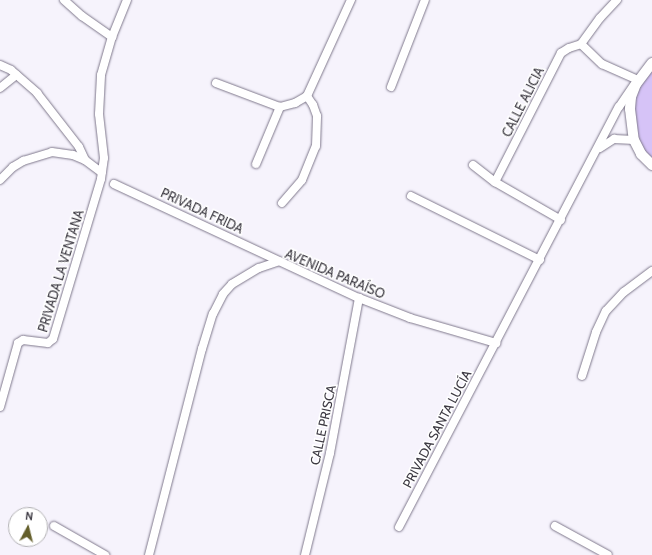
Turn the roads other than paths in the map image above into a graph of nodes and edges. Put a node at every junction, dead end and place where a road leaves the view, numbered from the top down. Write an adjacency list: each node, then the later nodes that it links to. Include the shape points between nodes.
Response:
1 (64, 0): 6 (street)
2 (127, 0): 6 (street)
3 (351, 0): 15 (street)
4 (426, 0): 13 (street)
5 (617, 0): 7 (street)
6 (112, 37): 23 (street, via 99,86 104,158)
7 (581, 44): 11 (street, via 602,64); 25 (street, CALLE ALICIA, via 561,54)
8 (652, 63): 11 (street)
9 (1, 66): 10 (street)
10 (16, 75): 14 (street); 19 (street, via 37,93 79,147)
11 (637, 82): 17 (street, via 631,97 630,109); 18 (street, via 626,96)
12 (216, 83): 16 (street)
13 (391, 87)
14 (0, 88)
15 (307, 96): 16 (street); 28 (street, via 317,116 316,146 302,180)
16 (280, 107): 20 (street)
17 (634, 140): 18 (street, via 614,139); 22 (street)
18 (598, 149): 29 (street)
19 (85, 160): 23 (street); 24 (street, via 64,152 41,155 13,167)
20 (256, 164)
21 (473, 165): 25 (street)
22 (652, 166)
23 (102, 176): 36 (street, PRIVADA LA VENTANA, via 52,341 48,343 23,340 18,343)
24 (0, 180)
25 (495, 182): 29 (street)
26 (114, 184): 31 (street, PRIVADA FRIDA)
27 (411, 196): 30 (street)
28 (282, 203)
29 (561, 220): 30 (street)
30 (540, 260): 34 (street)
31 (279, 261): 33 (street, AVENIDA PARAÍSO); 41 (street, AVENIDA PARAÍSO, via 259,268 232,284 223,294 213,314)
32 (652, 271): 35 (street, via 624,292 606,311 596,332)
33 (359, 298): 34 (street, AVENIDA PARAÍSO, via 410,318); 42 (street, CALLE PRISCA, via 330,453)
34 (496, 343): 39 (street, PRIVADA SANTA LUCÍA)
35 (582, 376)
36 (0, 407)
37 (54, 526): 40 (street)
38 (555, 526): 43 (street)
39 (399, 527)
40 (105, 555)
41 (149, 555)
42 (305, 555)
43 (608, 555)

